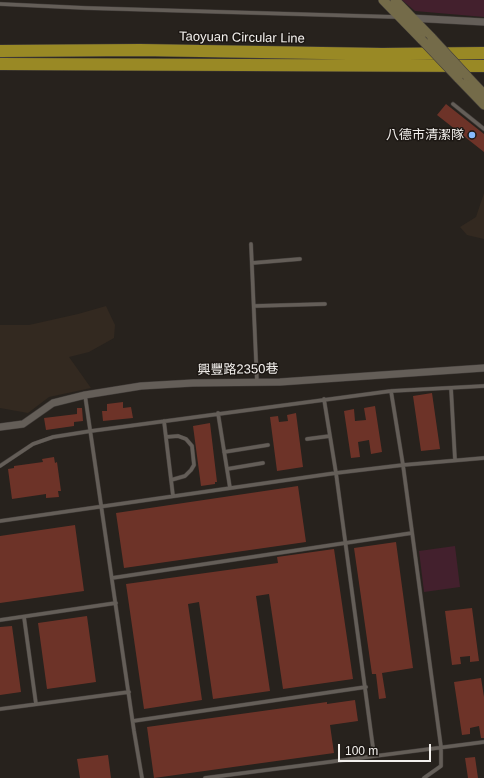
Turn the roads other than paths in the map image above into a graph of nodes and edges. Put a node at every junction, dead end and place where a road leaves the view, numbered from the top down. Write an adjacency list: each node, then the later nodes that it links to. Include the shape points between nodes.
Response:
1 (383, 0): 4 (main road)
2 (395, 0): 5 (main road)
3 (0, 4): 4 (lane)
4 (400, 18): 5 (street); 11 (main road, bridge)
5 (412, 18): 6 (street); 11 (main road, bridge, via 432,38)
6 (484, 22)
7 (0, 51): 8 (highway, Taoyuan Circular Line)
8 (484, 53)
9 (0, 64): 10 (highway, Taoyuan Circular Line)
10 (484, 66)
11 (462, 77): 12 (main road); 14 (main road)
12 (484, 94)
13 (453, 104): 15 (lane)
14 (484, 105)
15 (484, 128)
16 (252, 244): 18 (lane)
17 (300, 259): 18 (lane)
18 (252, 263): 20 (lane)
19 (325, 304): 20 (lane)
20 (254, 306): 22 (lane)
21 (484, 368): 22 (street, 興豐路2350巷)
22 (257, 383): 26 (street, 興豐路2350巷, via 141,386)
23 (484, 386): 24 (lane)
24 (451, 388): 25 (lane); 38 (lane)
25 (391, 391): 27 (lane); 40 (lane)
26 (85, 395): 30 (street, 興豐路2350巷, via 53,403 23,424); 31 (lane)
27 (324, 399): 28 (lane); 32 (lane)
28 (218, 414): 29 (lane); 36 (lane)
29 (164, 421): 31 (lane); 33 (lane)
30 (0, 427)
31 (90, 431): 41 (lane, via 34,444); 47 (lane)
32 (330, 436): 34 (lane); 43 (lane)
33 (166, 437): 44 (lane); 44 (lane, via 178,436 186,439 192,446 194,465 191,470 185,476)
34 (307, 439)
35 (268, 445): 36 (lane)
36 (224, 452): 42 (lane)
37 (484, 458): 38 (lane)
38 (455, 460): 40 (lane)
39 (263, 463): 42 (lane)
40 (403, 465): 43 (lane); 49 (lane)
41 (0, 466)
42 (227, 469): 45 (lane)
43 (336, 473): 45 (lane); 50 (lane)
44 (171, 480): 46 (lane)
45 (230, 488): 46 (lane)
46 (173, 496): 47 (lane)
47 (102, 506): 48 (lane); 51 (lane)
48 (0, 521)
49 (412, 533): 50 (lane); 61 (lane)
50 (346, 543): 51 (lane); 55 (lane)
51 (112, 578): 52 (lane)
52 (116, 603): 53 (lane); 56 (lane)
53 (24, 617): 54 (lane); 57 (lane)
54 (0, 620)
55 (366, 687): 59 (lane); 62 (lane)
56 (129, 692): 57 (lane); 59 (lane)
57 (36, 704): 58 (lane)
58 (0, 709)
59 (133, 721): 63 (lane)
60 (484, 742): 61 (lane)
61 (441, 747): 62 (lane); 65 (lane, via 441,766)
62 (374, 755): 64 (lane)
63 (142, 778)
64 (205, 778)
65 (424, 778)

